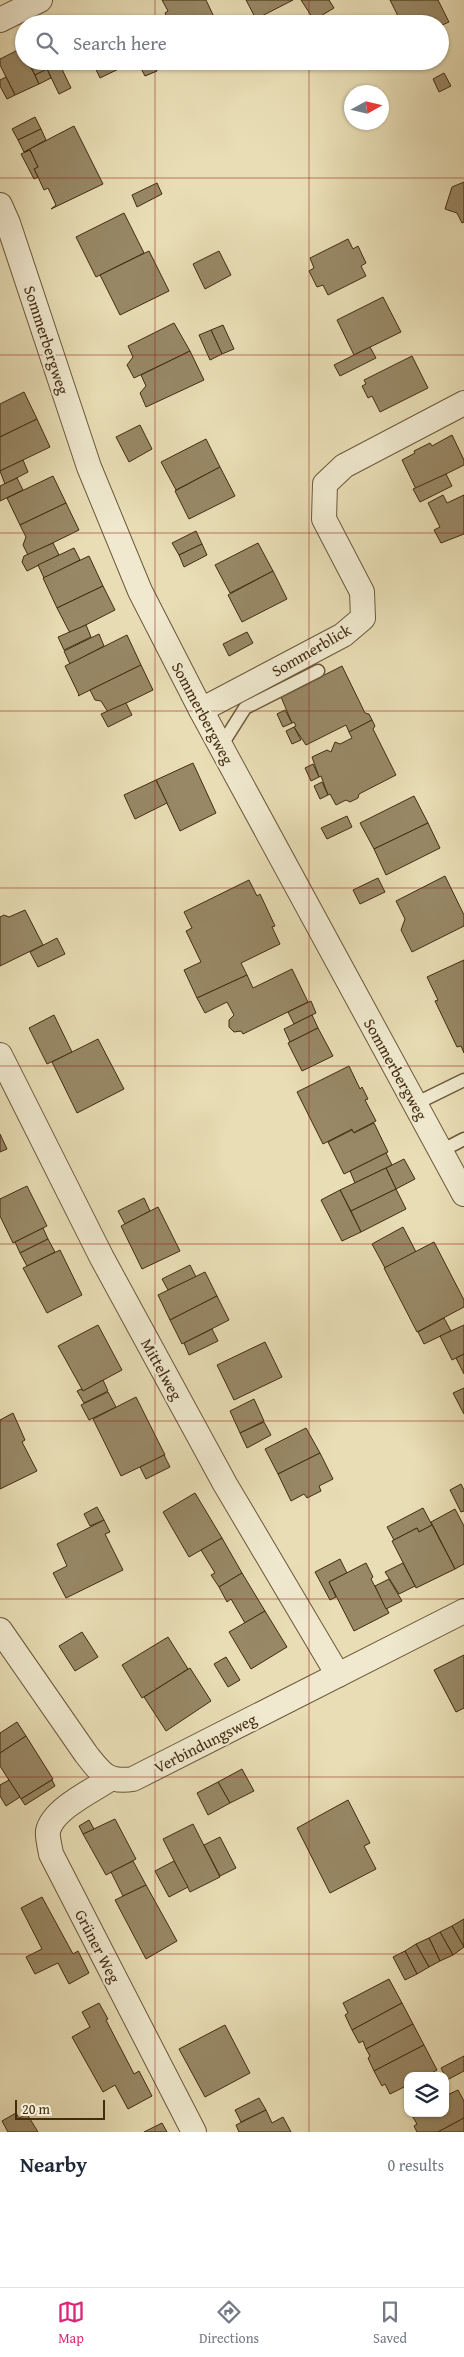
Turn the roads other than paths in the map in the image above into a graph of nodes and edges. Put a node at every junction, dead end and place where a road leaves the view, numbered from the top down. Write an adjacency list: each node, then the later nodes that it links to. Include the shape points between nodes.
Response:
1 (40, 0): 2 (street)
2 (0, 20)
3 (0, 205): 6 (street, Sommerbergweg, via 89,467 140,591)
4 (464, 404): 6 (street, Sommerblick, via 344,466 326,484 324,518 362,592 363,618 343,635)
5 (318, 671): 7 (lane, via 245,708)
6 (201, 710): 7 (street, Sommerbergweg)
7 (220, 746): 10 (street, Sommerbergweg)
8 (0, 1055): 16 (street, Mittelweg, via 102,1258 215,1466)
9 (464, 1080): 10 (lane)
10 (415, 1104): 12 (street, Sommerbergweg)
11 (464, 1139): 12 (lane)
12 (440, 1151): 13 (street, Sommerbergweg)
13 (464, 1194)
14 (464, 1611): 16 (street, Verbindungsweg)
15 (0, 1630): 17 (street, via 86,1754)
16 (338, 1675): 17 (street, Verbindungsweg, via 133,1779)
17 (110, 1779): 18 (street, Grüner Weg, via 52,1820 47,1833 51,1854)
18 (194, 2132)

